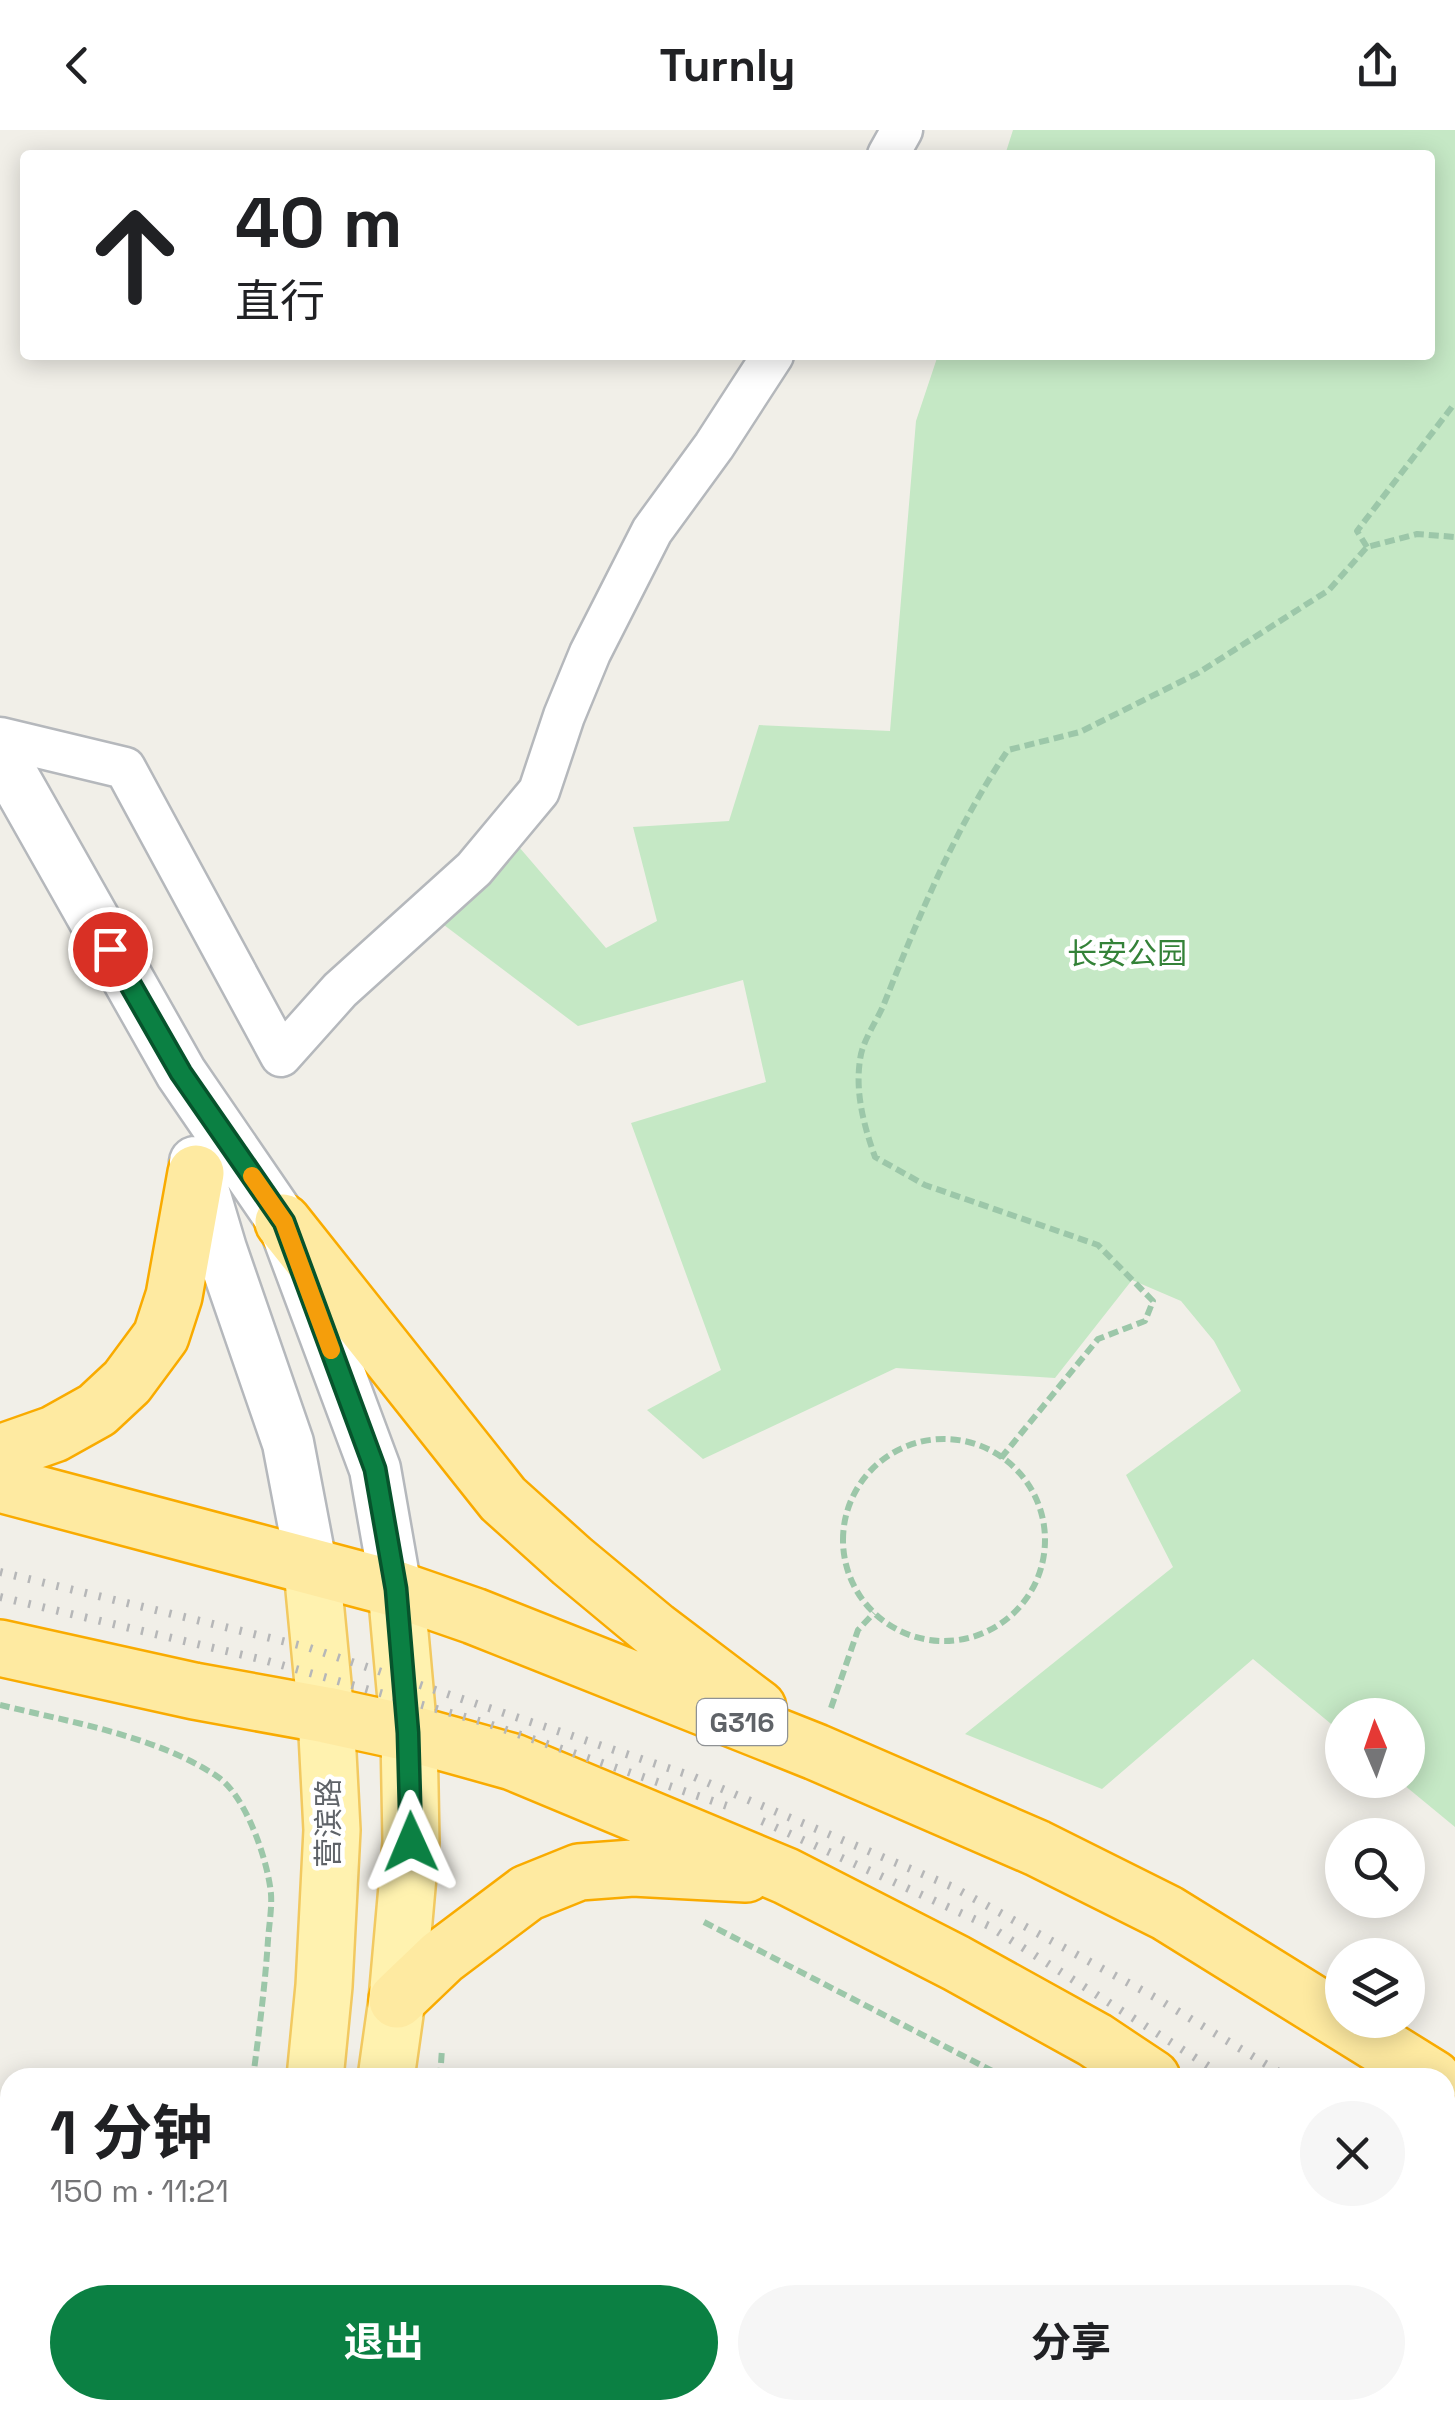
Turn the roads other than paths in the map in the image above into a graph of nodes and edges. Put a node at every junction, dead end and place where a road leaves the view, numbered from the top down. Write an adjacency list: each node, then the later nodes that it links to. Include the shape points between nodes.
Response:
1 (770, 360): 2 (street, via 652,531 590,652 540,791 474,869 340,990 281,1056 125,768)
2 (0, 738)
3 (0, 753): 4 (street)
4 (181, 1073): 5 (street); 6 (street)
5 (196, 1173): 7 (highway, via 174,1296 160,1336 97,1410); 9 (street, via 288,1443)
6 (284, 1222): 10 (street, via 375,1469); 14 (highway, via 503,1499 641,1618)
7 (0, 1452)
8 (0, 1484): 9 (highway, G316)
9 (312, 1568): 10 (highway, G316); 12 (main road, 营滨路)
10 (396, 1589): 13 (main road); 14 (highway, G316)
11 (0, 1648): 12 (highway)
12 (326, 1715): 13 (highway); 17 (main road, 营滨路, via 332,1830)
13 (408, 1733): 15 (highway, via 513,1762); 16 (main road, via 411,1842)
14 (816, 1752): 20 (highway, G316, via 1167,1913)
15 (786, 1876): 16 (highway, via 634,1868 579,1872 527,1894); 19 (highway, via 956,1962)
16 (397, 2000): 18 (main road)
17 (316, 2068)
18 (387, 2068)
19 (1137, 2068)
20 (1418, 2068)

